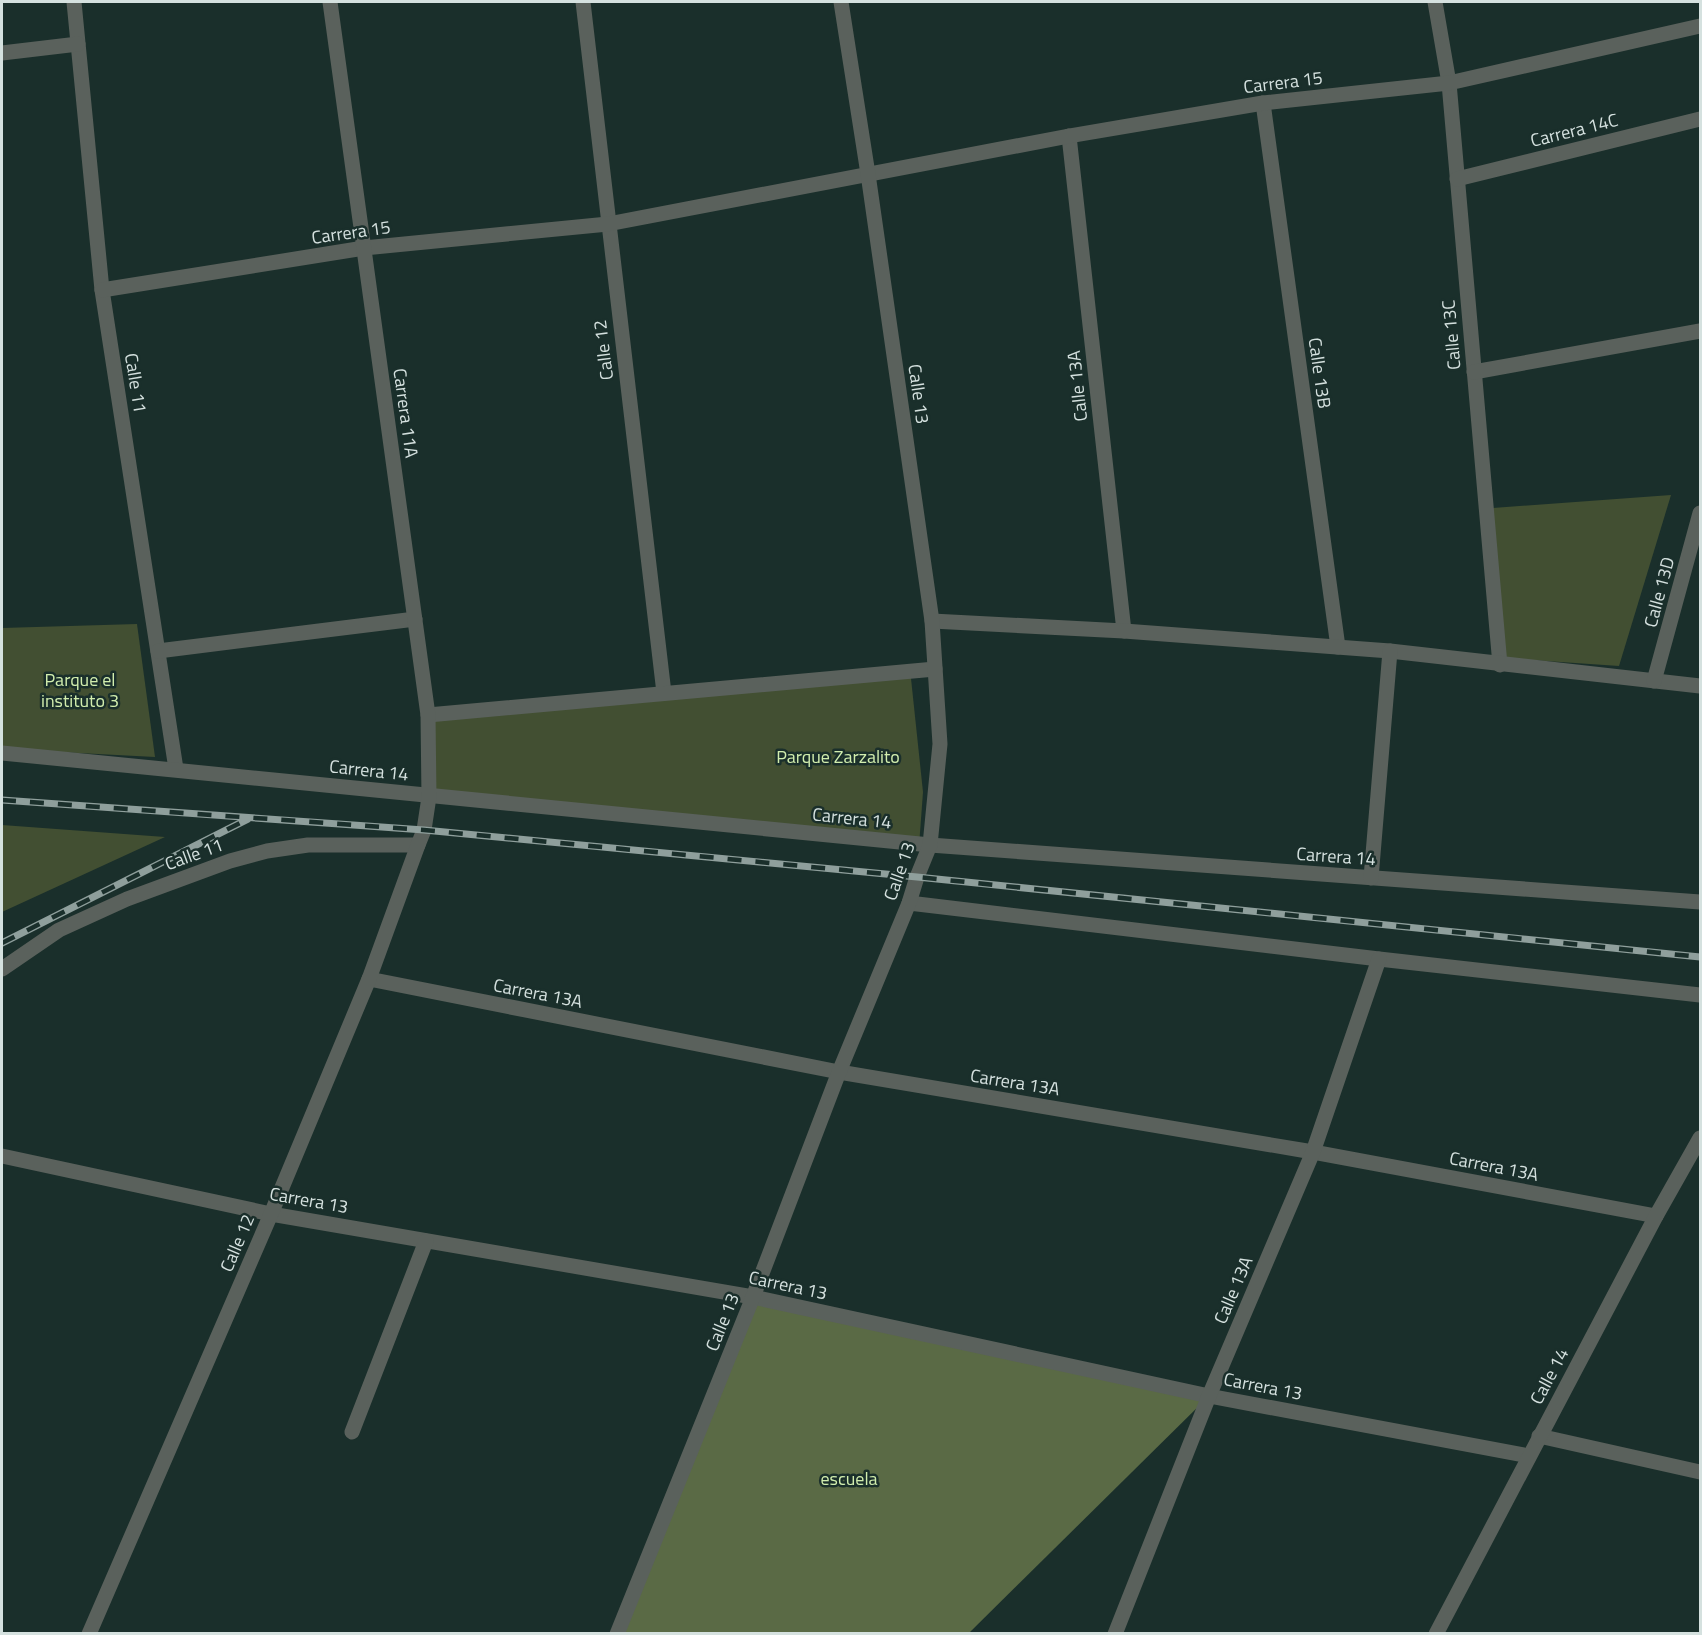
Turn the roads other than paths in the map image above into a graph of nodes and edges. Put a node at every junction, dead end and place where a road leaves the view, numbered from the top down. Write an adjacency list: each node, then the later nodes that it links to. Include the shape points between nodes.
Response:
1 (74, 2): 7 (street, Calle 11)
2 (330, 2): 16 (street, Carrera 11A)
3 (583, 2): 15 (street, Calle 12)
4 (841, 2): 13 (street, Calle 13)
5 (1435, 2): 9 (street, Calle 13C)
6 (1701, 26): 9 (street, Carrera 15)
7 (78, 44): 8 (street); 17 (street, Calle 11)
8 (2, 52)
9 (1449, 83): 10 (street, Carrera 15); 14 (street, Calle 13C)
10 (1263, 103): 12 (street, Carrera 15); 24 (street, Calle 13B)
11 (1701, 119): 14 (street, Carrera 14C)
12 (1069, 136): 13 (street, Carrera 15); 23 (street, Calle 13A)
13 (868, 174): 15 (street, Carrera 15); 22 (street, Calle 13)
14 (1457, 179): 19 (street, Calle 13C)
15 (608, 224): 16 (street, Carrera 15); 31 (street, Calle 12)
16 (364, 248): 17 (street, Carrera 15); 21 (street, Carrera 11A)
17 (102, 290): 25 (street, Calle 11)
18 (1701, 331): 19 (street)
19 (1474, 372): 27 (street, Calle 13C)
20 (1701, 513): 29 (street, Calle 13D)
21 (415, 619): 25 (street); 32 (street, Carrera 11A)
22 (932, 621): 23 (street); 28 (street, Calle 13)
23 (1124, 631): 24 (street)
24 (1338, 647): 26 (street)
25 (158, 651): 34 (street, Calle 11)
26 (1390, 651): 27 (street); 39 (street)
27 (1500, 665): 29 (street)
28 (935, 669): 31 (street); 38 (street, Calle 13, via 940,744)
29 (1654, 681): 30 (street)
30 (1701, 686)
31 (664, 693): 32 (street)
32 (428, 715): 35 (street, Carrera 11A)
33 (2, 753): 34 (street, Carrera 14)
34 (176, 769): 35 (street, Carrera 14)
35 (429, 797): 36 (street, Carrera 11A); 38 (street, Carrera 14)
36 (424, 830): 37 (street, Calle 12)
37 (418, 845): 43 (street, Calle 11, via 308,845 230,861 127,899 59,930); 44 (street, Calle 12)
38 (930, 845): 39 (street, Carrera 14); 41 (street, Calle 13)
39 (1371, 878): 40 (street, Carrera 14)
40 (1701, 902)
41 (909, 903): 42 (street); 46 (street, Calle 13)
42 (1379, 959): 45 (street); 48 (street, Calle 13A)
43 (2, 969)
44 (369, 980): 46 (street, Carrera 13A); 50 (street, Calle 12)
45 (1701, 995)
46 (839, 1072): 48 (street, Carrera 13A); 53 (street, Calle 13)
47 (1701, 1138): 51 (street, Calle 14)
48 (1313, 1152): 51 (street, Carrera 13A); 54 (street, Calle 13A)
49 (2, 1156): 50 (street, Carrera 13)
50 (271, 1214): 52 (street, Carrera 13); 59 (street, Calle 12)
51 (1656, 1216): 56 (street, Calle 14)
52 (426, 1241): 53 (street, Carrera 13); 55 (street)
53 (753, 1298): 54 (street, Carrera 13); 60 (street, Calle 13)
54 (1209, 1396): 57 (street, Carrera 13); 61 (street, Calle 13A)
55 (352, 1432)
56 (1539, 1436): 57 (street, Calle 14); 58 (street)
57 (1529, 1456): 62 (street, Calle 14)
58 (1701, 1472)
59 (89, 1634)
60 (617, 1634)
61 (1115, 1634)
62 (1436, 1634)

